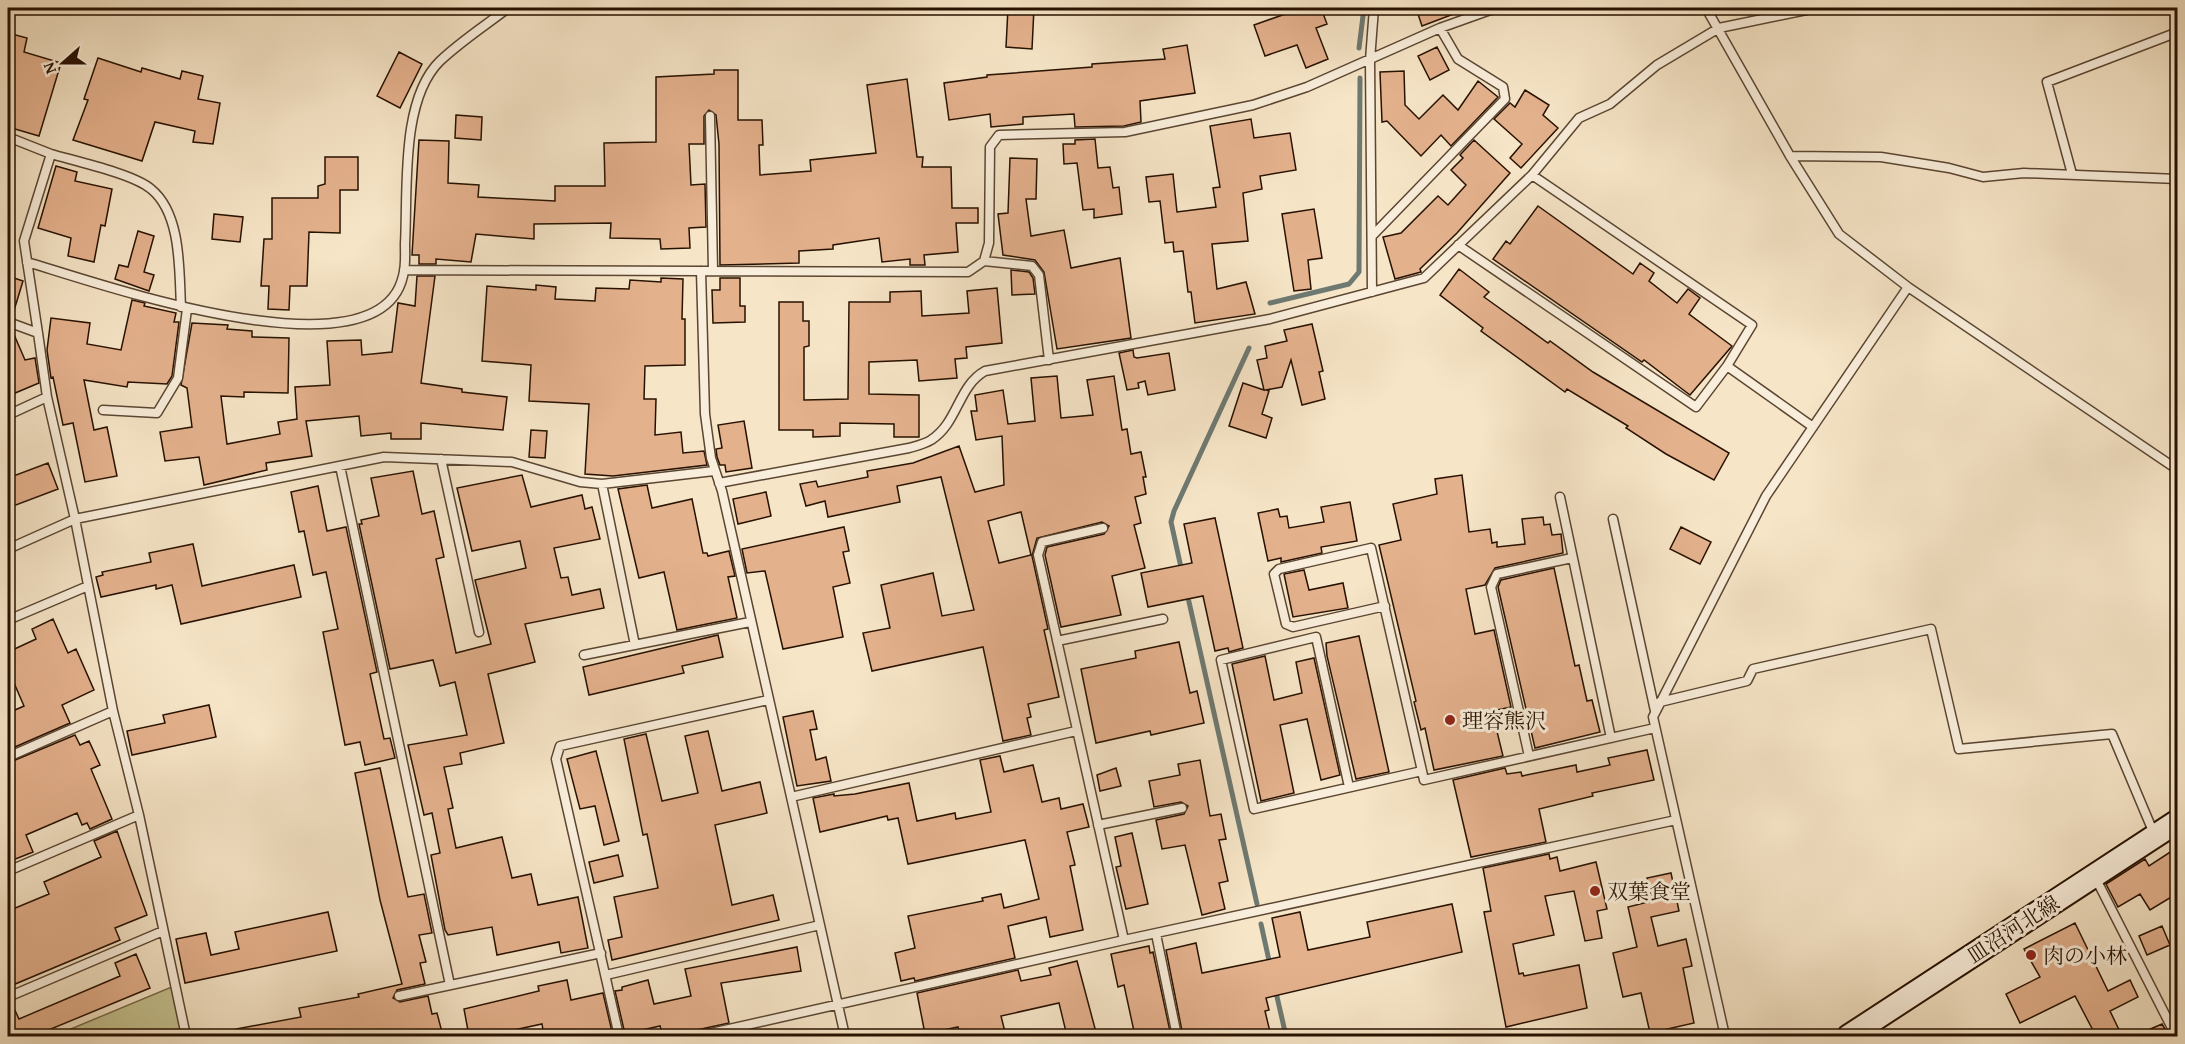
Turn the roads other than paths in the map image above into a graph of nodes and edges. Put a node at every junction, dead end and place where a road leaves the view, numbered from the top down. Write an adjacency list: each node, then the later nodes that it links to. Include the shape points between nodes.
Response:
1 (508, 8): 21 (lane, via 440,62 416,100)
2 (1374, 8): 9 (lane)
3 (1496, 8): 6 (lane)
4 (1707, 8): 7 (lane)
5 (1816, 8): 7 (lane)
6 (1440, 28): 9 (lane); 17 (lane, via 1458,59 1503,87 1505,99)
7 (1719, 28): 13 (lane); 15 (lane, via 1657,65 1610,104 1579,118)
8 (2178, 32): 14 (lane, via 2047,81)
9 (1370, 60): 17 (lane); 19 (lane, via 1253,105 1152,127 1125,132 999,135 990,147 989,243)
10 (710, 116): 23 (lane)
11 (8, 136): 12 (lane)
12 (51, 154): 20 (lane, via 24,241); 26 (lane, via 151,189 166,209 177,242)
13 (1790, 156): 14 (lane, via 1881,157 1983,177); 24 (lane, via 1839,234)
14 (2072, 174): 16 (lane)
15 (1532, 175): 18 (lane); 30 (lane, via 1752,325)
16 (2178, 178)
17 (1373, 235): 25 (lane)
18 (1458, 245): 25 (lane, via 1424,278); 30 (lane, via 1696,407)
19 (984, 261): 23 (lane, via 968,272); 29 (lane, via 1032,266 1040,275)
20 (27, 262): 26 (lane); 28 (lane)
21 (404, 270): 22 (lane); 26 (lane, via 388,300 371,313 313,326)
22 (701, 271): 23 (lane); 37 (lane, via 705,414)
23 (713, 271)
24 (1908, 287): 34 (lane); 38 (lane)
25 (1372, 292): 29 (lane, via 1270,319)
26 (184, 308): 32 (lane, via 178,378 158,413)
27 (8, 322): 28 (lane)
28 (38, 333): 31 (lane)
29 (1049, 360): 39 (lane, via 985,371 973,378 947,427 930,441)
30 (1727, 366): 34 (lane)
31 (47, 397): 33 (lane); 42 (lane)
32 (103, 410)
33 (8, 415)
34 (1813, 427): 59 (lane, via 1766,496)
35 (441, 459): 36 (lane, via 384,457); 40 (lane, via 512,462 580,482); 53 (lane)
36 (340, 465): 42 (lane); 84 (lane)
37 (714, 471): 39 (lane); 40 (lane)
38 (2178, 471)
39 (720, 483): 51 (lane)
40 (602, 484): 56 (lane)
41 (1560, 497): 46 (lane)
42 (75, 519): 45 (lane); 47 (lane)
43 (1613, 519): 61 (lane)
44 (1103, 528): 54 (lane, via 1042,542 1038,555)
45 (8, 549)
46 (1572, 558): 64 (lane); 65 (lane, via 1497,574 1491,588)
47 (88, 586): 50 (lane); 60 (lane)
48 (1385, 606): 52 (lane); 52 (lane, via 1371,548 1279,569 1274,574 1286,624); 67 (lane)
49 (1163, 619): 54 (lane)
50 (8, 620)
51 (750, 622): 56 (lane); 58 (lane)
52 (1293, 627): 55 (lane)
53 (479, 632)
54 (1057, 640): 63 (lane)
55 (1296, 642): 68 (lane, via 1316,637); 68 (lane, via 1221,660 1254,810)
56 (635, 645): 57 (lane)
57 (584, 655)
58 (768, 700): 69 (lane); 82 (lane, via 560,746 555,759)
59 (1660, 702): 61 (lane); 75 (lane, via 1747,681 1753,669 1932,629 1959,749 2112,734)
60 (113, 711): 66 (lane); 71 (lane)
61 (1656, 712): 62 (lane)
62 (1655, 728): 64 (lane); 72 (lane)
63 (1076, 731): 69 (lane); 74 (lane)
64 (1611, 738): 65 (lane)
65 (1529, 756): 67 (lane, via 1424,780)
66 (8, 757)
67 (1422, 771): 68 (lane)
68 (1349, 788)
69 (791, 797): 78 (lane)
70 (1182, 808): 74 (lane)
71 (139, 815): 76 (lane); 79 (lane)
72 (1676, 820): 80 (lane); 93 (lane)
73 (2178, 821): 75 (main road, 皿沼河北線)
74 (1098, 825): 81 (lane)
75 (2155, 836): 77 (main road, 皿沼河北線)
76 (8, 871)
77 (2094, 876): 94 (main road, 皿沼河北線); 95 (lane)
78 (820, 925): 83 (lane); 87 (lane)
79 (163, 931): 86 (lane); 88 (lane)
80 (1156, 934): 81 (lane); 92 (lane)
81 (1124, 940): 87 (lane)
82 (601, 953): 83 (lane); 84 (lane)
83 (606, 975): 89 (lane)
84 (450, 985): 85 (lane)
85 (399, 996)
86 (8, 997)
87 (838, 1004): 90 (lane); 91 (lane)
88 (186, 1036)
89 (619, 1036)
90 (698, 1036)
91 (845, 1036)
92 (1177, 1036)
93 (1725, 1036)
94 (1849, 1036)
95 (2176, 1036)

